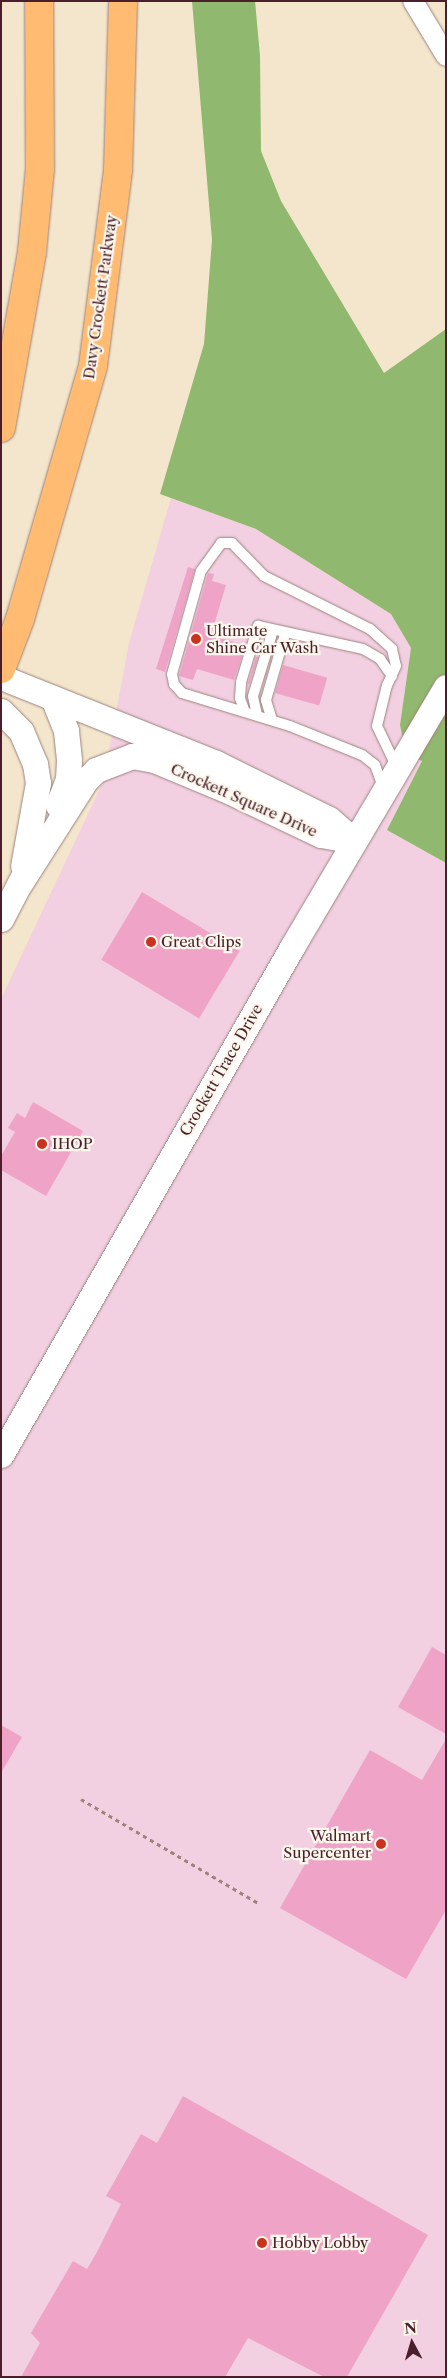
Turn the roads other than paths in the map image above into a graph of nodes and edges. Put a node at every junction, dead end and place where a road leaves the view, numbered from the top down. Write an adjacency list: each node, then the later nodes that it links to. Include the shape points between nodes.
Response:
1 (39, 1): 5 (highway, via 40,169 32,252)
2 (123, 1): 8 (highway, Davy Crockett Parkway, via 118,170 93,366 20,619)
3 (413, 1): 4 (street)
4 (446, 56)
5 (1, 428)
6 (273, 630): 7 (lane); 14 (lane, via 258,626 241,682 240,698); 15 (lane, via 254,696)
7 (285, 634): 9 (lane, via 363,649 380,659); 16 (lane, via 266,700)
8 (1, 670)
9 (392, 676): 14 (lane, via 396,666 392,649 370,629 264,576 232,543 221,543 201,571 172,674 174,684 182,693); 17 (lane, via 377,726)
10 (1, 677): 12 (street, Crockett Square Drive)
11 (446, 687): 17 (street, Crockett Trace Drive)
12 (54, 698): 19 (street, Crockett Square Drive, via 216,763 291,798 329,819); 20 (street, via 66,731 68,779)
13 (1, 711): 20 (street, via 21,731 35,764 38,783)
14 (245, 712): 15 (lane)
15 (257, 715): 16 (lane)
16 (272, 720): 18 (lane, via 362,754 375,765)
17 (397, 768): 18 (street, Crockett Trace Drive)
18 (384, 790): 19 (street, Crockett Trace Drive)
19 (354, 841): 20 (street, Crockett Square Drive, via 321,835 224,789 154,760 132,756 96,770 86,780); 22 (street, Crockett Trace Drive)
20 (19, 886): 21 (street)
21 (1, 919)
22 (1, 1455)

